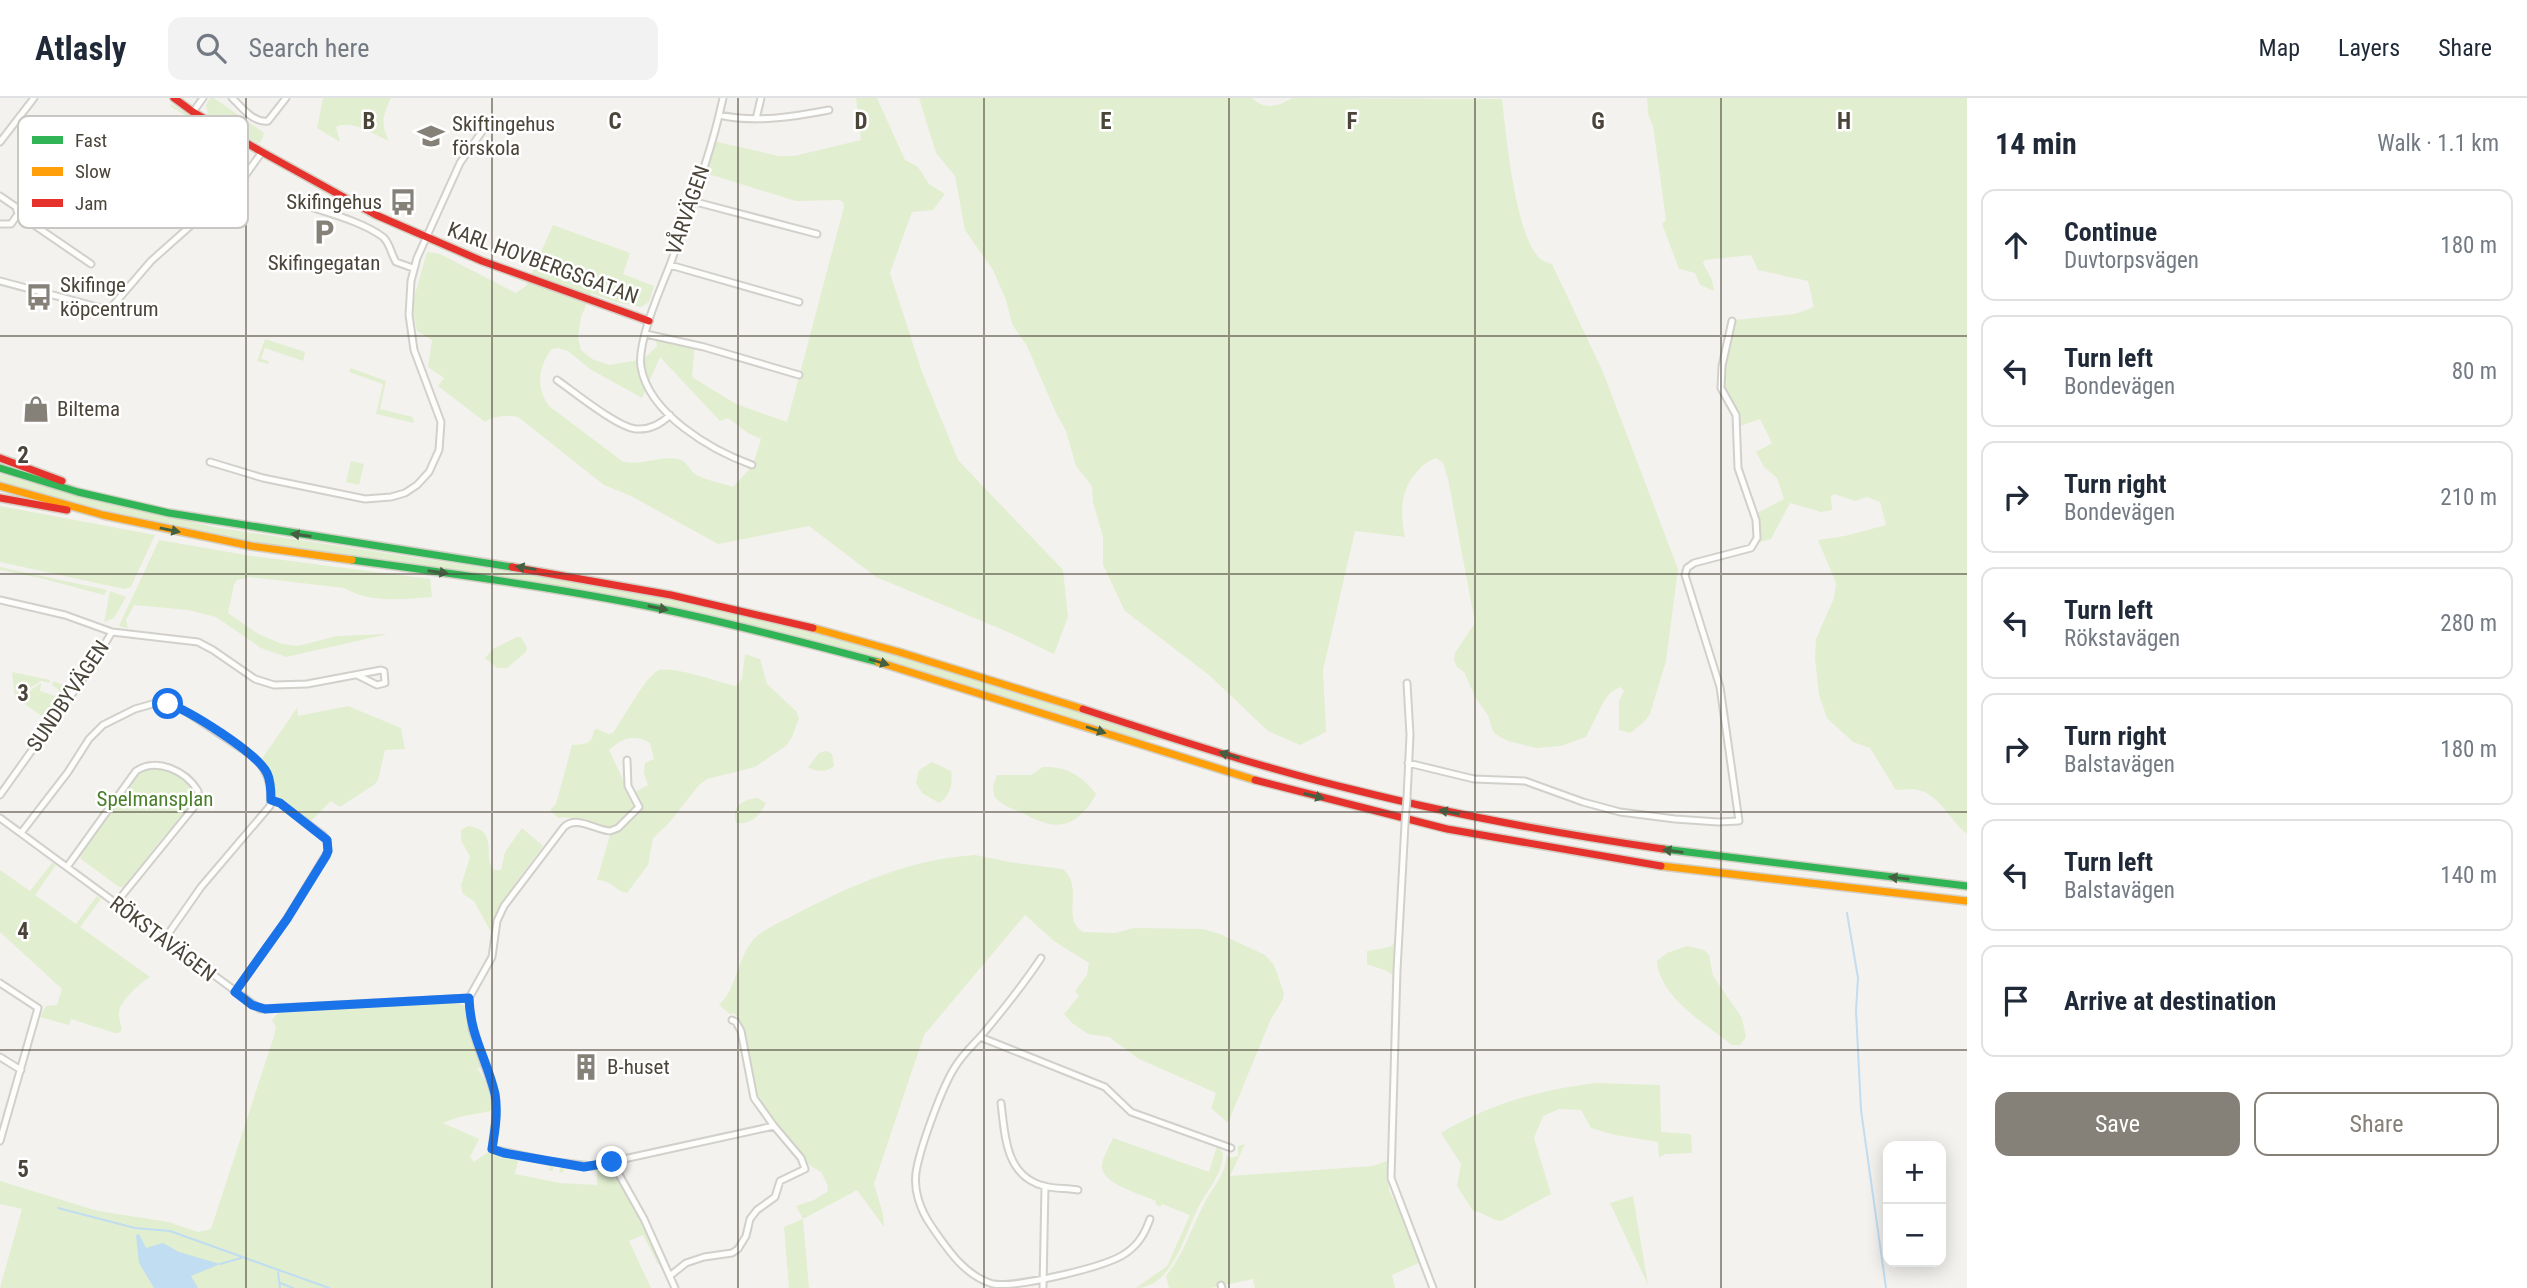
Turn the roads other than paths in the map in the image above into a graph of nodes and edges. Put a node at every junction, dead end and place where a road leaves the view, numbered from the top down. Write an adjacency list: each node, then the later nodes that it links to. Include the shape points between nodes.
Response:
1 (34, 98): 12 (street)
2 (166, 98): 10 (main road, KARL HOVBERGSGATAN)
3 (174, 98): 10 (main road, KARL HOVBERGSGATAN)
4 (204, 98): 10 (street)
5 (232, 98): 6 (street, via 262,122 268,121)
6 (286, 98)
7 (723, 98): 11 (street, VÅRVÄGEN)
8 (761, 98): 15 (street)
9 (829, 110): 15 (street)
10 (193, 112): 13 (main road, KARL HOVBERGSGATAN)
11 (719, 115): 15 (street); 22 (street, VÅRVÄGEN)
12 (20, 116)
13 (200, 116)
14 (18, 119): 17 (street)
15 (756, 119)
16 (490, 120): 29 (street, KARL HOVBERGSGATAN, via 460,163)
17 (0, 142)
18 (248, 144): 19 (main road, KARL HOVBERGSGATAN)
19 (262, 152): 20 (street); 29 (main road, KARL HOVBERGSGATAN, via 383,222)
20 (248, 172)
21 (0, 196): 24 (street, via 16,207)
22 (692, 201): 28 (street); 31 (street, VÅRVÄGEN)
23 (299, 203): 32 (street, via 382,236 396,262)
24 (18, 214): 25 (street, via 10,224)
25 (0, 224)
26 (38, 228): 30 (street)
27 (188, 228): 33 (street, via 151,261 109,310)
28 (817, 234)
29 (425, 237): 32 (street); 35 (main road, KARL HOVBERGSGATAN)
30 (91, 264)
31 (670, 265): 34 (street); 35 (street, VÅRVÄGEN)
32 (413, 268): 42 (street, via 408,302 411,335 441,432 436,459 417,485 391,497 365,499)
33 (0, 281)
34 (799, 302)
35 (649, 321): 37 (street, VÅRVÄGEN)
36 (1732, 321): 54 (street, via 1721,388 1736,415 1738,468 1756,520 1757,538 1751,548 1691,565 1685,575 1720,687 1739,821 1620,811 1525,781 1474,779)
37 (646, 334): 38 (street); 40 (street, VÅRVÄGEN, via 640,360 643,377)
38 (799, 375)
39 (556, 380): 40 (street, via 628,428 653,427)
40 (670, 415): 43 (street, VÅRVÄGEN, via 708,445)
41 (0, 458): 46 (main road)
42 (210, 462)
43 (752, 465)
44 (0, 468): 46 (main road)
45 (0, 486): 48 (main road)
46 (78, 492): 60 (main road, one-way to 46, via 1679,852 1463,815 1245,760 928,659 750,612 555,573 221,523)
47 (0, 498): 48 (main road)
48 (103, 514): 61 (main road, one-way to 61, via 251,546 552,589 748,628 911,671 1274,785 1460,831 1673,868)
49 (0, 600): 50 (street)
50 (112, 632): 51 (street, via 198,642 255,679 274,685); 55 (street, SUNDBYVÄGEN)
51 (357, 675): 51 (street, via 377,685 386,679 381,670)
52 (1407, 683): 54 (street)
53 (627, 760): 67 (street, via 628,786 639,807 610,831 577,821 564,827 504,906 492,957)
54 (1408, 763): 85 (street, bridge, via 1391,1178)
55 (0, 795)
56 (271, 800): 58 (street, via 266,772 254,757 189,712 156,703 135,709 97,731); 63 (street, via 268,810 201,887); 66 (street, via 323,835 328,851)
57 (0, 818): 58 (street, RÖKSTAVÄGEN)
58 (21, 833): 59 (street, RÖKSTAVÄGEN)
59 (67, 867): 62 (street, RÖKSTAVÄGEN); 62 (street, via 136,771 159,764 182,776 196,787 198,802)
60 (1967, 886)
61 (1967, 901)
62 (116, 903): 63 (street, RÖKSTAVÄGEN)
63 (164, 940): 66 (street, RÖKSTAVÄGEN)
64 (1041, 958): 69 (street)
65 (0, 983): 71 (street, via 38,1008)
66 (235, 992): 67 (street, RÖKSTAVÄGEN, via 265,1009)
67 (469, 998): 77 (street, via 472,1029 495,1096 492,1149 584,1167)
68 (732, 1020): 74 (street, via 741,1031 754,1098)
69 (980, 1037): 76 (street, via 1105,1087 1131,1112); 82 (street, via 949,1076 916,1167 917,1196 942,1242 974,1276 1005,1286)
70 (0, 1057): 71 (street)
71 (21, 1070): 73 (street)
72 (1001, 1103): 78 (street, via 1008,1155 1023,1174)
73 (3, 1120): 75 (street)
74 (774, 1126): 77 (street); 81 (street, via 803,1162 803,1172 780,1181 775,1197 750,1219 738,1249 686,1263)
75 (0, 1141)
76 (1231, 1148)
77 (612, 1162): 81 (street)
78 (1045, 1186): 79 (street); 82 (street)
79 (1078, 1189)
80 (1150, 1219): 82 (street, via 1139,1243 1120,1258)
81 (671, 1275): 83 (street)
82 (1042, 1280): 84 (street)
83 (675, 1288)
84 (1043, 1288)
85 (1433, 1288)

